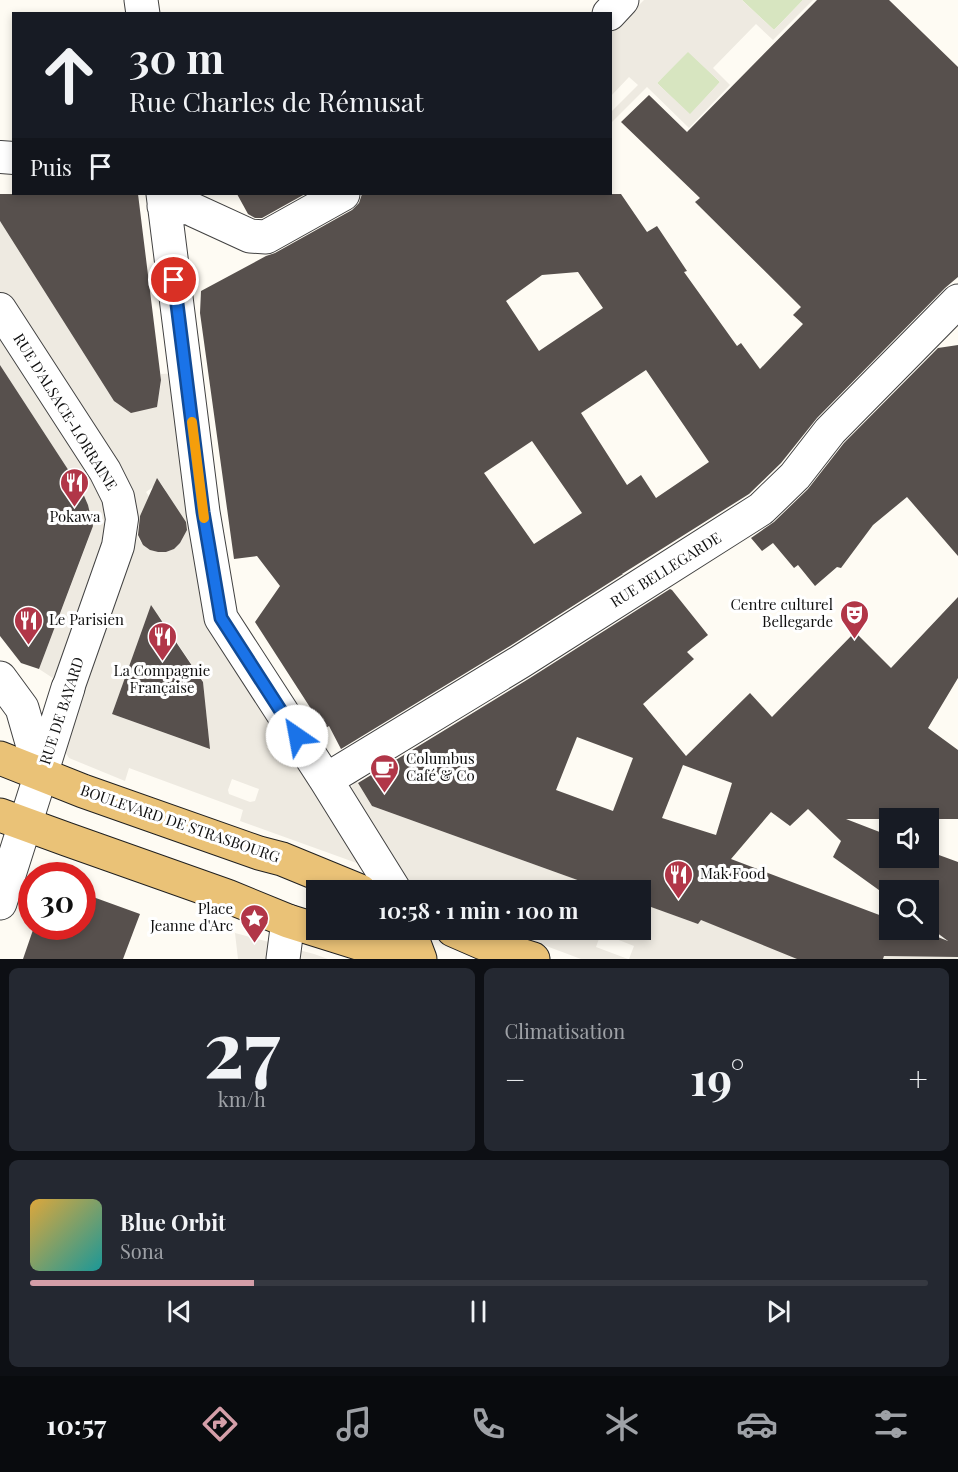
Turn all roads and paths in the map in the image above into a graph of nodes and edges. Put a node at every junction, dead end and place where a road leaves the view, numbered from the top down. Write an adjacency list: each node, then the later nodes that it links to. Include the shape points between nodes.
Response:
1 (622, 0): 2 (street)
2 (611, 12)
3 (341, 195): 4 (street, via 266,237 250,236)
4 (164, 200): 12 (street, via 203,512 221,618)
5 (0, 309): 7 (street, RUE D'ALSACE-LORRAINE, via 105,471 118,497)
6 (954, 314): 12 (street, RUE BELLEGARDE, via 830,431 795,476 761,509)
7 (122, 519): 9 (street, RUE DE BAYARD, via 118,546)
8 (0, 678): 11 (street, via 22,708)
9 (68, 688): 11 (street, RUE DE BAYARD)
10 (0, 758): 11 (main road, BOULEVARD DE STRASBOURG)
11 (41, 774): 13 (street, RUE DE BAYARD); 14 (main road, BOULEVARD DE STRASBOURG)
12 (326, 780): 15 (street)
13 (13, 820): 16 (street, RUE DE BAYARD); 17 (main road)
14 (333, 880)
15 (388, 880)
16 (0, 903)
17 (288, 921): 20 (street); 21 (main road)
18 (413, 940): 22 (main road)
19 (476, 940): 23 (main road)
20 (283, 959)
21 (408, 959)
22 (420, 959)
23 (533, 959)

